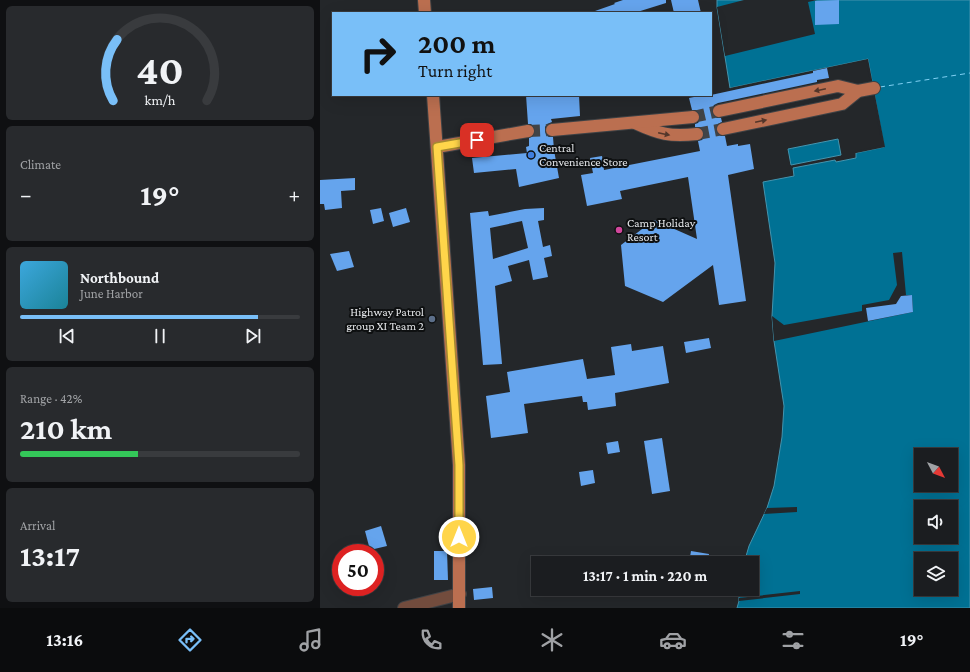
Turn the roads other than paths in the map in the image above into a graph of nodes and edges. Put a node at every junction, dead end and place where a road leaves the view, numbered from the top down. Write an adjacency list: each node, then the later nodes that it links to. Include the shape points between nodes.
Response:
1 (424, 0): 2 (main road)
2 (426, 12)
3 (874, 88): 4 (main road)
4 (858, 91): 6 (main road, one-way to 6, via 838,86); 9 (main road, one-way to 4, via 842,104)
5 (433, 96): 13 (main road)
6 (720, 111)
7 (693, 116): 8 (main road)
8 (634, 122): 10 (main road); 12 (main road, one-way to 12, via 670,135)
9 (723, 128)
10 (552, 130)
11 (528, 132): 13 (main road)
12 (697, 134)
13 (437, 147): 14 (main road, via 459,465)
14 (460, 594): 15 (street); 16 (main road)
15 (404, 608)
16 (459, 608)

